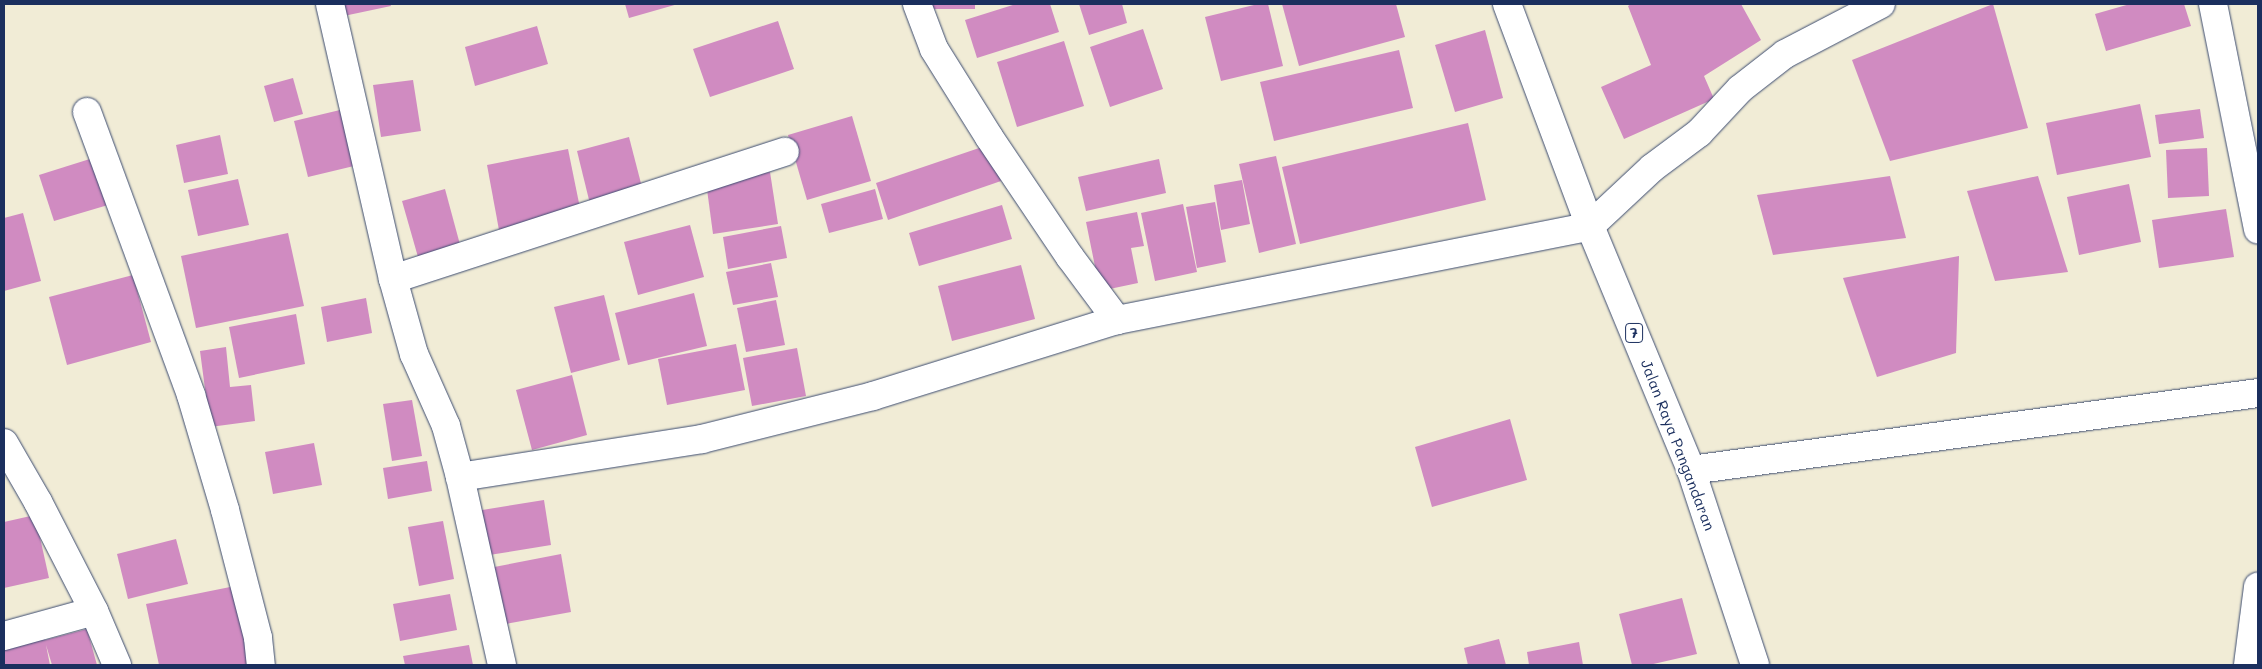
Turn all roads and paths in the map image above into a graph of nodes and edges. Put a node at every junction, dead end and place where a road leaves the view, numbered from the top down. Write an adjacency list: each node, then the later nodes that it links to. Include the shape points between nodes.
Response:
1 (330, 4): 10 (main road)
2 (917, 4): 11 (main road, via 934,49 988,137 1070,257)
3 (1507, 4): 8 (main road, Jalan Raya Pangandaran / 7)
4 (1881, 4): 8 (main road, via 1784,54 1740,90 1699,133 1652,168)
5 (2213, 4): 9 (main road)
6 (87, 112): 20 (main road, via 191,395 256,629)
7 (785, 152): 10 (main road)
8 (1590, 226): 11 (main road); 14 (main road, Jalan Raya Pangandaran / 7)
9 (2258, 230)
10 (393, 280): 15 (main road, via 414,354 446,426)
11 (1118, 320): 15 (main road, via 873,396 702,439)
12 (2258, 393): 14 (main road)
13 (4, 443): 17 (main road)
14 (1691, 470): 22 (main road, Jalan Raya Pangandaran / 7)
15 (460, 477): 21 (main road)
16 (2258, 587): 23 (main road)
17 (94, 611): 18 (main road); 19 (main road)
18 (4, 636)
19 (117, 665)
20 (261, 665)
21 (502, 665)
22 (1755, 665)
23 (2248, 665)

